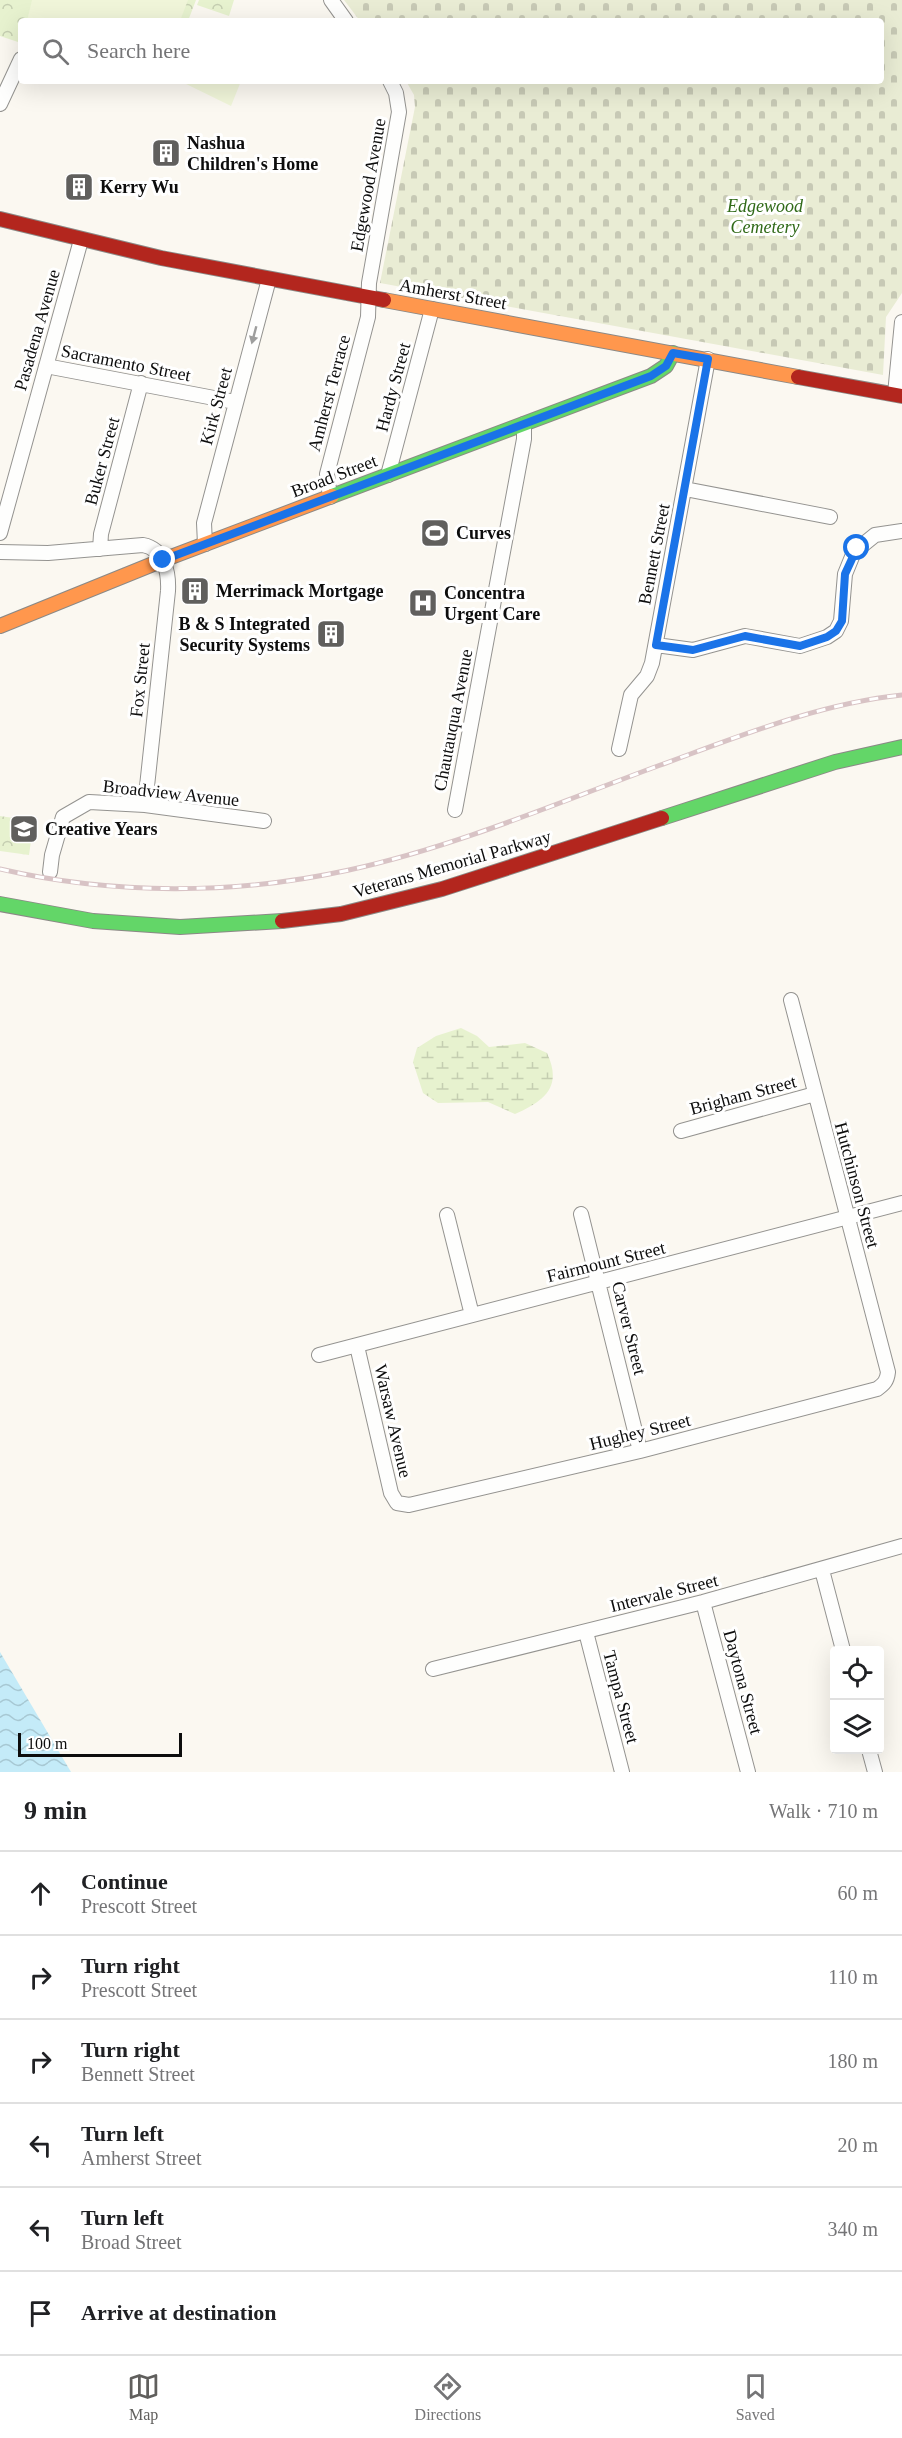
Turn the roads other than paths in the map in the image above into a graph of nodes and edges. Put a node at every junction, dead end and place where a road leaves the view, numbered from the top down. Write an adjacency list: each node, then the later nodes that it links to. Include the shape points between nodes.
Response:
1 (331, 0): 2 (street)
2 (344, 18)
3 (18, 65): 5 (street)
4 (392, 84): 9 (street, Edgewood Avenue, via 399,112)
5 (0, 104)
6 (0, 219): 7 (main road, Amherst Street)
7 (81, 240): 8 (main road, Amherst Street); 14 (street, Pasadena Avenue)
8 (269, 279): 9 (main road, Amherst Street); 17 (street, Kirk Street, one-way to 17)
9 (369, 297): 10 (main road, Amherst Street); 21 (street, Amherst Terrace, via 368,317 328,467)
10 (432, 309): 12 (main road, Amherst Street); 19 (street, Hardy Street)
11 (902, 322): 16 (street)
12 (673, 353): 13 (main road, Amherst Street); 18 (main road, Broad Street, via 670,362 658,372)
13 (708, 359): 16 (main road, Amherst Street); 20 (street, Bennett Street)
14 (46, 366): 15 (street, Sacramento Street); 24 (street, Pasadena Avenue)
15 (141, 383): 17 (street, Sacramento Street); 26 (street, Buker Street)
16 (898, 395)
17 (236, 402): 25 (street, Kirk Street, via 204,523)
18 (524, 424): 19 (main road, Broad Street); 34 (street, Chautauqua Avenue)
19 (388, 475): 21 (main road, Broad Street)
20 (685, 489): 22 (street); 30 (street, Bennett Street)
21 (330, 497): 25 (main road, Broad Street)
22 (830, 517)
23 (902, 531): 30 (street, via 875,535 854,552 845,574 842,621 827,637 800,646 745,636 693,650)
24 (0, 533)
25 (205, 544): 28 (main road, Broad Street)
26 (100, 549): 27 (street); 28 (street, via 147,545)
27 (0, 552)
28 (163, 560): 29 (main road, Broad Street); 33 (street, Fox Street, via 168,591)
29 (0, 626)
30 (656, 645): 32 (street, Bennett Street, via 650,671 631,695)
31 (902, 747): 37 (main road, Veterans Memorial Parkway, via 835,762 453,886 341,914 243,925 180,927 82,920)
32 (619, 749)
33 (144, 805): 35 (street, Broadview Avenue); 36 (street, Broadview Avenue, via 89,802 74,808 63,817)
34 (455, 810)
35 (264, 821)
36 (50, 872)
37 (0, 904)
38 (791, 1000): 39 (street, Hutchinson Street)
39 (815, 1094): 40 (street, Brigham Street); 44 (street, Hutchinson Street)
40 (681, 1131)
41 (902, 1203): 44 (street, Fairmount Street)
42 (581, 1214): 45 (street, Carver Street)
43 (447, 1215): 46 (street)
44 (848, 1217): 45 (street, Fairmount Street); 49 (street, Hutchinson Street)
45 (599, 1283): 46 (street, Fairmount Street); 50 (street, Carver Street)
46 (471, 1315): 47 (street, Fairmount Street)
47 (357, 1346): 48 (street, Fairmount Street); 51 (street, Warsaw Avenue, via 391,1493)
48 (319, 1355)
49 (887, 1380): 50 (street, Hughey Street, via 877,1389)
50 (640, 1451): 51 (street, Hughey Street, via 422,1504)
51 (398, 1503)
52 (902, 1546): 53 (street, Intervale Street)
53 (822, 1570): 54 (street, Intervale Street); 56 (street)
54 (703, 1602): 55 (street, Intervale Street); 60 (street, Daytona Street)
55 (586, 1632): 57 (street, Intervale Street); 59 (street, Tampa Street)
56 (842, 1646)
57 (433, 1669)
58 (870, 1754): 61 (street)
59 (622, 1772)
60 (748, 1772)
61 (875, 1772)

